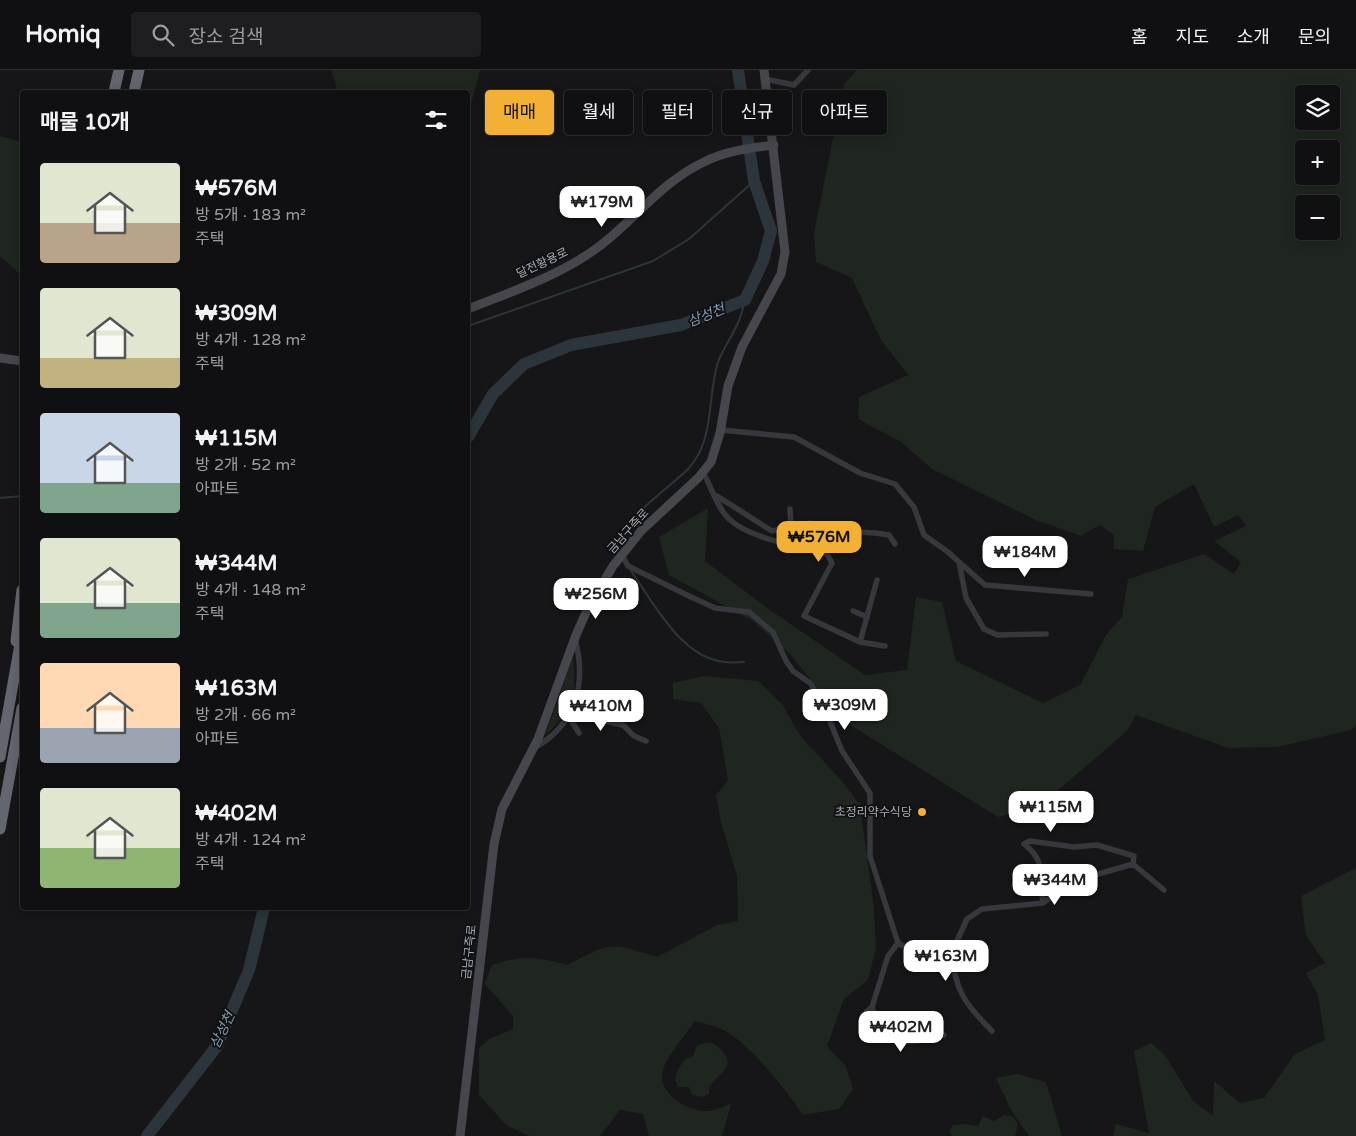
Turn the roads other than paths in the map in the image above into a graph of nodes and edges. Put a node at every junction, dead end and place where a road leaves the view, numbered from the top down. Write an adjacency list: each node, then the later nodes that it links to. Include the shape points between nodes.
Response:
1 (119, 70): 7 (highway)
2 (126, 70): 8 (highway)
3 (139, 70): 9 (highway)
4 (146, 70): 10 (highway)
5 (808, 70): 6 (street, via 794,85)
6 (764, 74): 11 (main road, 금남구즉로)
7 (114, 90)
8 (122, 90)
9 (134, 90)
10 (142, 90)
11 (769, 146): 12 (main road, 달전황용로, via 704,161 673,180 601,245 567,267); 15 (main road, 금남구즉로, via 785,252 780,274 742,347 728,386)
12 (470, 308)
13 (0, 358): 14 (main road)
14 (20, 360)
15 (721, 430): 16 (main road, 금남구즉로, via 711,462); 22 (street, via 794,437 860,473 895,484 914,507 924,535)
16 (703, 472): 17 (street); 21 (main road, 금남구즉로, via 641,531)
17 (715, 494): 19 (street, via 772,532); 30 (street, via 729,520 750,533 827,554 832,563 804,616)
18 (790, 509): 19 (street)
19 (791, 527): 20 (street, via 811,523 830,536 851,531 871,532 889,535)
20 (895, 544)
21 (622, 555): 29 (main road, 금남구즉로, via 588,608); 45 (street, via 628,566 715,608 749,612 773,632 793,671 810,684 820,699 842,751 870,793 870,856)
22 (959, 562): 24 (street, via 985,585); 28 (street, via 966,598 984,630 997,635)
23 (877, 580): 27 (street)
24 (1092, 594)
25 (20, 609): 34 (highway)
26 (852, 611): 27 (street)
27 (867, 617): 30 (street)
28 (1046, 634)
29 (575, 638): 33 (street, via 578,652); 39 (main road, 금남구즉로, via 549,713)
30 (860, 642): 32 (street)
31 (20, 645): 34 (highway)
32 (885, 646)
33 (576, 696): 35 (street); 38 (street, via 596,719 623,725 634,736)
34 (10, 705): 40 (highway)
35 (569, 717): 37 (street); 39 (street, via 549,740)
36 (20, 720): 41 (highway)
37 (579, 733)
38 (646, 741)
39 (532, 749): 51 (main road, 금남구즉로, via 502,808 494,844)
40 (0, 757)
41 (0, 829)
42 (1133, 864): 43 (street); 44 (street, via 1071,882); 44 (street, via 1134,856 1105,847 1030,841 1024,844 1040,861)
43 (1164, 890)
44 (1043, 903): 46 (street, via 982,909 966,919)
45 (898, 943): 46 (street, via 925,959 945,957); 47 (street, via 888,956)
46 (952, 952): 49 (street, via 958,989 966,1004)
47 (872, 1007): 48 (street); 50 (street, via 874,1019 887,1035 898,1042)
48 (863, 1015)
49 (992, 1031)
50 (944, 1035)
51 (460, 1136)

